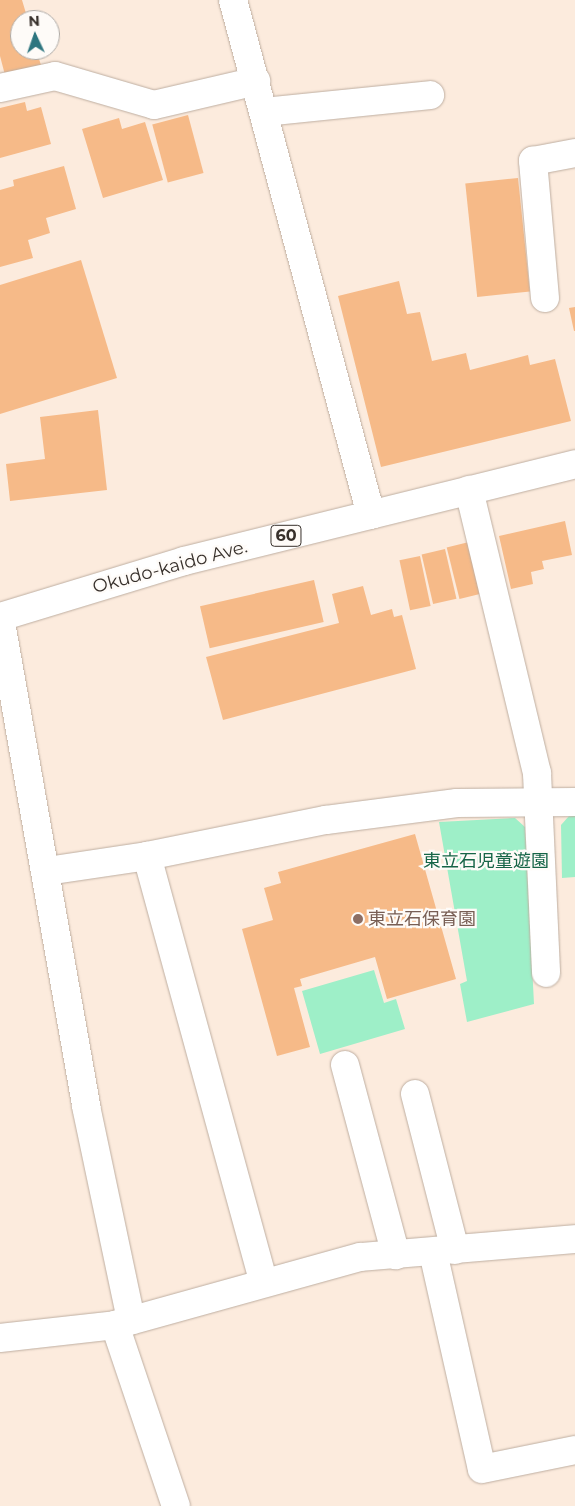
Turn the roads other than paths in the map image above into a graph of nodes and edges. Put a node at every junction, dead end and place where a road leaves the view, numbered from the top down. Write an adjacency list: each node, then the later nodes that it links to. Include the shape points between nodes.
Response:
1 (233, 0): 2 (street)
2 (256, 81): 3 (street, via 154,105 55,76); 5 (street)
3 (0, 88)
4 (430, 95): 5 (street)
5 (264, 112): 10 (street)
6 (575, 153): 7 (street, via 533,160)
7 (545, 298)
8 (575, 464): 9 (street, Okudo-kaido Ave. / 60)
9 (469, 490): 10 (street, Okudo-kaido Ave. / 60); 13 (street, via 536,773)
10 (372, 515): 11 (street, Okudo-kaido Ave. / 60, via 184,561)
11 (0, 617): 15 (street)
12 (575, 802): 13 (street)
13 (539, 804): 14 (street, via 458,804 326,820); 16 (street)
14 (148, 856): 15 (street); 22 (street)
15 (47, 871): 23 (street)
16 (546, 973)
17 (345, 1065): 21 (street)
18 (415, 1094): 20 (street)
19 (575, 1239): 20 (street)
20 (444, 1251): 21 (street); 25 (street, via 482,1468)
21 (396, 1254): 22 (street, via 328,1263)
22 (263, 1281): 23 (street)
23 (123, 1322): 24 (street); 26 (street)
24 (0, 1338)
25 (575, 1450)
26 (176, 1506)

